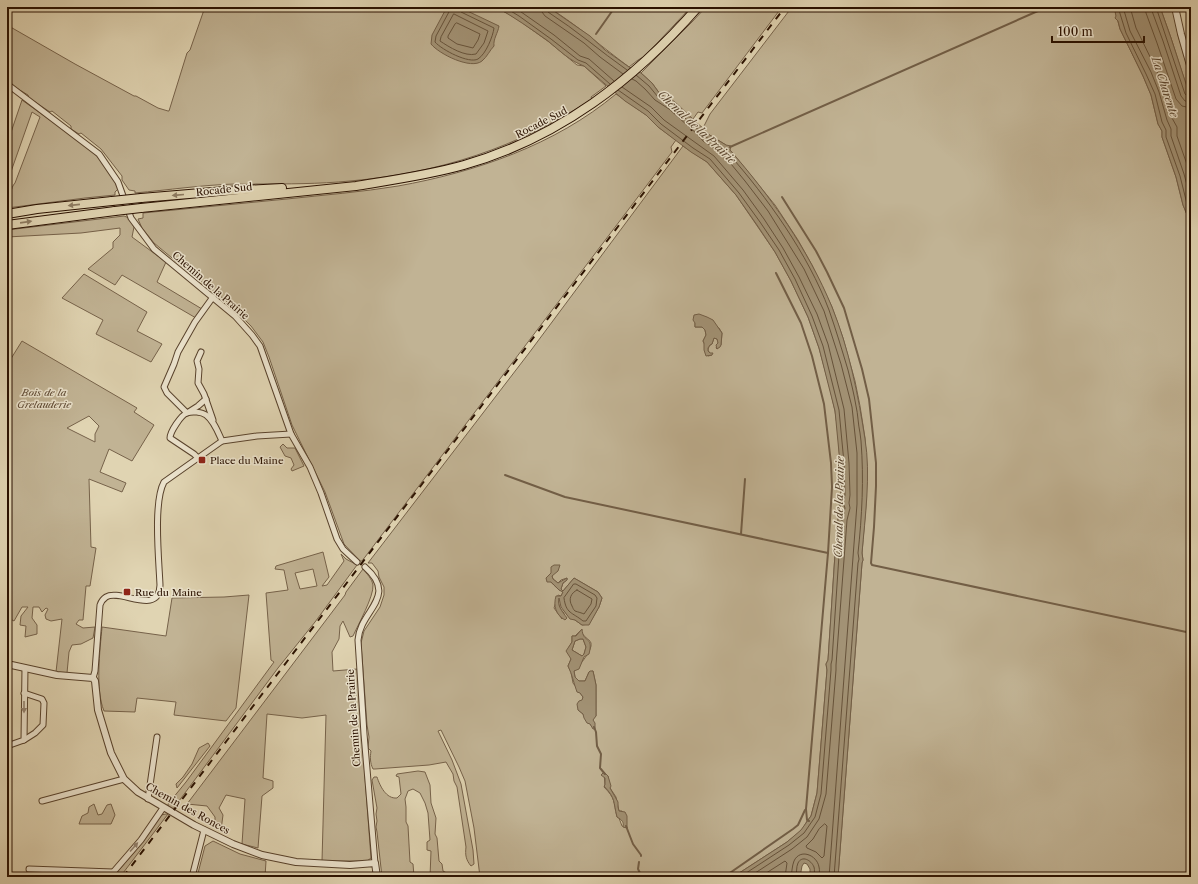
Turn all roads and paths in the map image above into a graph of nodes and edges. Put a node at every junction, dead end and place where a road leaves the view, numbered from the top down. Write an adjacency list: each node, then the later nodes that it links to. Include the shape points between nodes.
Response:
1 (698, 7): 5 (highway, Rocade Sud, via 620,84 566,122 521,144 465,165 420,176)
2 (1175, 7): 3 (street)
3 (1191, 68)
4 (7, 84): 8 (street, Chemin de la Prairie, via 99,154 118,182 131,218 154,250)
5 (356, 186): 6 (highway, Rocade Sud, one-way to 6, bridge, via 225,191); 7 (highway, Rocade Sud, one-way to 5, bridge)
6 (7, 214)
7 (7, 224)
8 (213, 297): 11 (street, via 178,352 164,387); 13 (street, Chemin de la Prairie, via 235,316 260,346)
9 (201, 352): 10 (street, via 197,361 198,383)
10 (206, 399): 11 (street); 12 (street)
11 (187, 413): 12 (street, via 202,413); 15 (street, via 176,424 170,438)
12 (214, 424): 14 (street)
13 (291, 434): 14 (street); 16 (street, Chemin de la Prairie, via 310,467 339,544)
14 (222, 441): 15 (street)
15 (198, 458): 20 (street, via 167,479 162,486 158,520 159,594 156,598 143,601 115,595 102,600)
16 (357, 562)
17 (365, 567): 30 (street, Chemin de la Prairie, via 375,577 379,591 376,602 360,630 358,640)
18 (7, 664): 19 (street)
19 (25, 668): 20 (street, via 57,676); 21 (street)
20 (93, 678): 25 (street, Chemin des Ronces, via 98,710 111,753)
21 (24, 693): 23 (street, one-way to 23); 23 (street, via 42,699 44,703 43,725)
22 (157, 737): 26 (street)
23 (24, 740): 24 (street)
24 (7, 746)
25 (124, 779): 26 (street, Chemin des Ronces); 27 (street)
26 (148, 799): 28 (street, Chemin des Ronces)
27 (42, 801)
28 (163, 808): 29 (street, Chemin des Ronces); 32 (street, one-way to 28, via 141,840)
29 (204, 830): 30 (street, Chemin des Ronces, via 262,855 296,862 350,865); 34 (street)
30 (375, 863): 35 (street, Chemin de la Prairie)
31 (28, 869): 32 (street)
32 (113, 872): 33 (street)
33 (109, 877)
34 (192, 877)
35 (377, 877)

